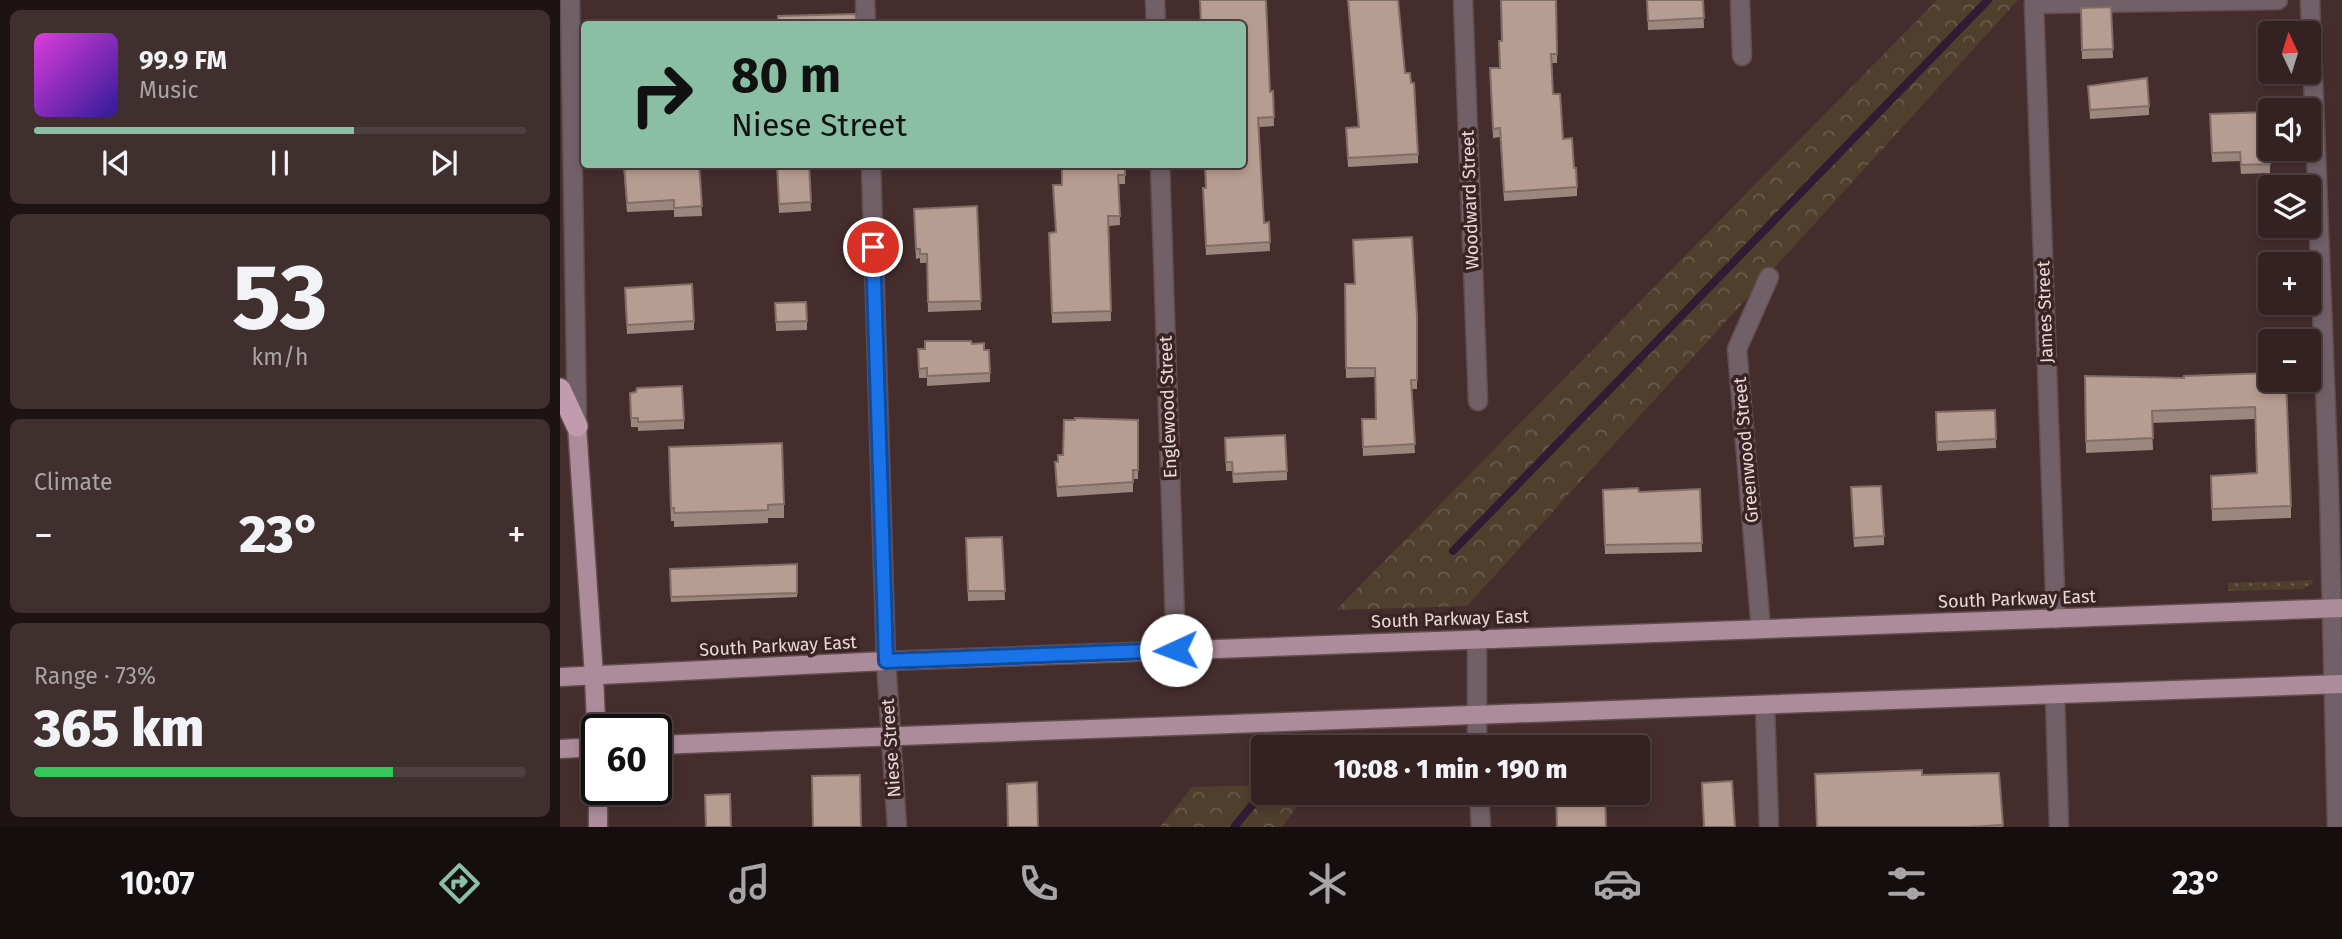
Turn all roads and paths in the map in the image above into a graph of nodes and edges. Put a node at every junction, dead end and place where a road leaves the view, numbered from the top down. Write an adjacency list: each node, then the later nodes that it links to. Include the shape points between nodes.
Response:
1 (570, 0): 16 (street)
2 (866, 0): 8 (street)
3 (1155, 0): 9 (street)
4 (1463, 0): 15 (street, Woodward Street)
5 (1740, 0): 10 (street)
6 (2278, 0): 18 (street, James Street, via 2034,4)
7 (2310, 0): 17 (street)
8 (866, 21)
9 (1156, 21)
10 (1742, 55)
11 (870, 168): 22 (street, Niese Street)
12 (1160, 168): 21 (street, Englewood Street)
13 (1769, 277): 19 (street, Greenwood Street, via 1738,349)
14 (560, 389): 16 (highway)
15 (1478, 401)
16 (577, 426): 23 (main road)
17 (2337, 608): 18 (main road, South Parkway East); 25 (street)
18 (2056, 619): 19 (main road, South Parkway East)
19 (1760, 629): 20 (main road, South Parkway East)
20 (1477, 639): 21 (main road, South Parkway East); 29 (street)
21 (1176, 650): 22 (main road, South Parkway East)
22 (886, 661): 23 (main road, South Parkway East); 30 (street, Niese Street)
23 (594, 676): 24 (main road, South Parkway East); 28 (main road)
24 (560, 677)
25 (2338, 684): 26 (main road); 42 (street)
26 (2055, 696): 27 (main road); 41 (street)
27 (1765, 706): 29 (main road); 40 (street)
28 (596, 714)
29 (1476, 714): 30 (main road); 31 (street)
30 (890, 735): 32 (main road); 38 (street, Niese Street)
31 (1477, 735)
32 (672, 744)
33 (581, 748): 34 (main road)
34 (560, 749)
35 (598, 805): 37 (main road)
36 (1480, 805): 39 (street)
37 (598, 827)
38 (897, 827)
39 (1481, 827)
40 (1769, 827)
41 (2059, 827)
42 (2337, 827)

